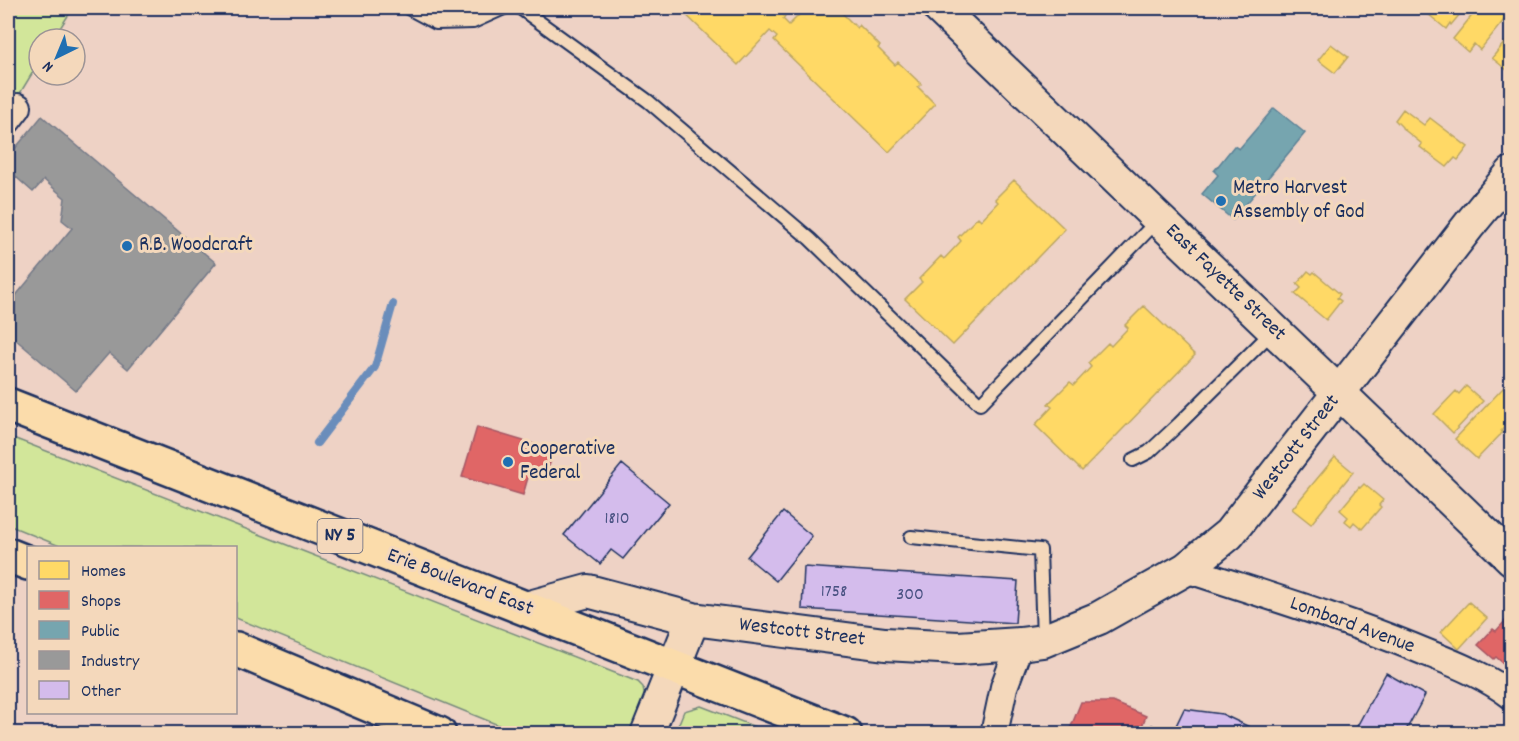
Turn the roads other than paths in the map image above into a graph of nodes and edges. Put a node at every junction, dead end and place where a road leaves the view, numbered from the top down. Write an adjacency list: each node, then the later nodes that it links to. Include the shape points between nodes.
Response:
1 (408, 8): 2 (lane, via 436,23 473,22)
2 (504, 8)
3 (520, 8): 6 (lane, via 648,101 810,239 980,404)
4 (939, 8): 6 (street, East Fayette Street)
5 (1512, 173): 8 (street, Westcott Street)
6 (1159, 219): 7 (street, East Fayette Street)
7 (1274, 330): 8 (street, East Fayette Street); 10 (lane, via 1149,452)
8 (1340, 393): 13 (street, East Fayette Street); 15 (street, Westcott Street, via 1229,534)
9 (8, 405): 16 (main road, Erie Boulevard East / NY 5)
10 (1133, 460)
11 (911, 537): 18 (lane, via 1040,550)
12 (8, 555): 14 (main road)
13 (1512, 559)
14 (27, 563)
15 (1186, 569): 18 (street, Westcott Street, via 1099,618); 21 (street, Lombard Avenue, via 1365,628 1461,666)
16 (526, 608): 17 (street, Westcott Street, via 588,591); 20 (main road, Erie Boulevard East / NY 5)
17 (693, 619): 18 (street, Westcott Street, via 885,644 958,648); 20 (street)
18 (1032, 642): 25 (street, via 1004,687)
19 (237, 649): 22 (main road)
20 (674, 667): 23 (street); 24 (main road, Erie Boulevard East / NY 5)
21 (1512, 696)
22 (439, 734)
23 (647, 734)
24 (845, 734)
25 (994, 734)

